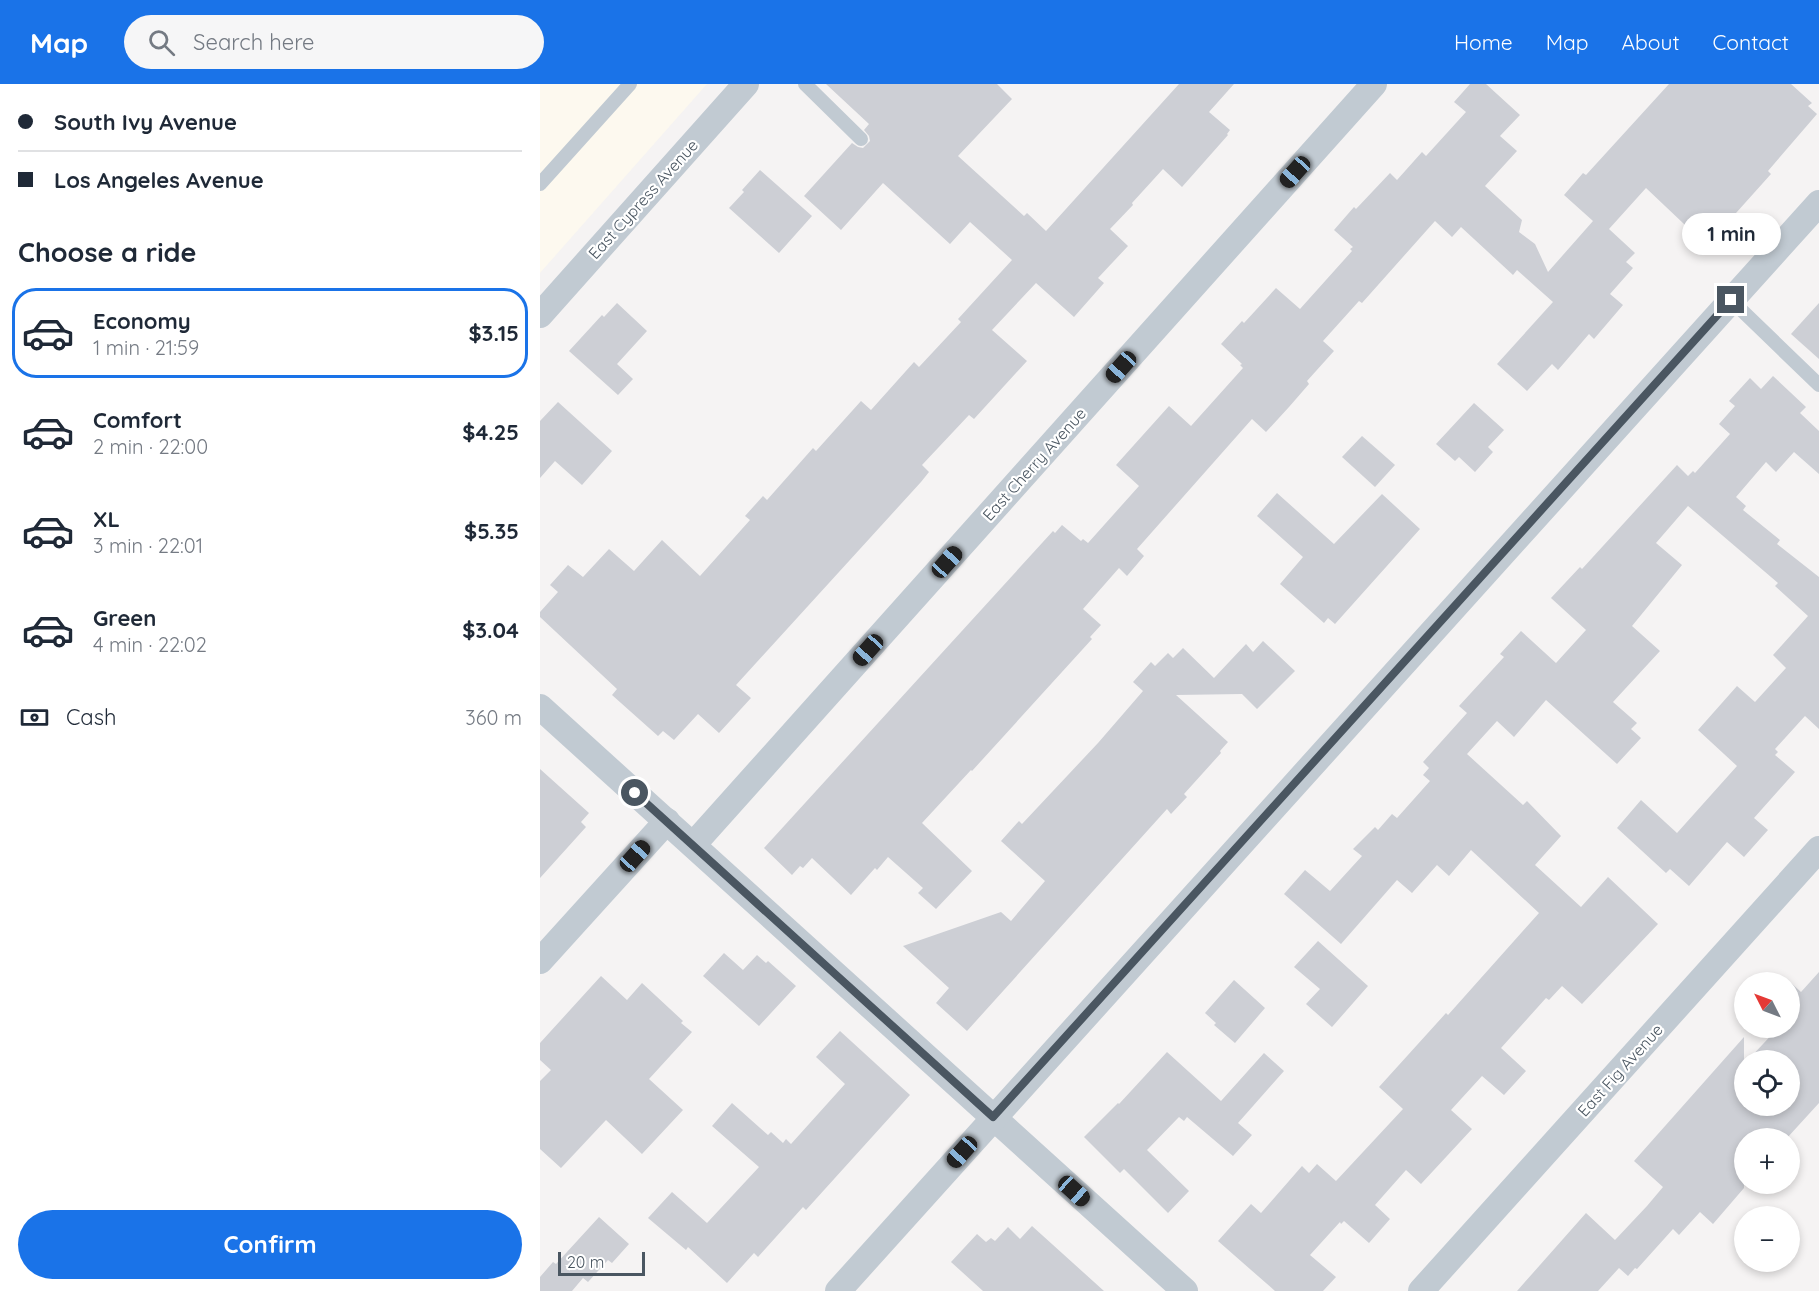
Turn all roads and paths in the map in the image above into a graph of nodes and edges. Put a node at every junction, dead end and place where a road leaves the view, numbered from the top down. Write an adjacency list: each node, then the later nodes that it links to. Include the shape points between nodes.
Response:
1 (630, 84): 6 (lane)
2 (746, 84): 9 (street, East Cypress Avenue)
3 (805, 84): 5 (lane)
4 (1374, 84): 13 (street, East Cherry Avenue)
5 (861, 139)
6 (540, 184)
7 (1819, 203): 8 (street)
8 (1731, 300): 10 (lane); 16 (street)
9 (540, 315)
10 (1819, 385)
11 (540, 707): 12 (street)
12 (667, 821): 13 (street); 15 (street)
13 (693, 845): 16 (street)
14 (1819, 849): 19 (street, East Fig Avenue)
15 (540, 961)
16 (993, 1117): 17 (street); 18 (street)
17 (837, 1291)
18 (1185, 1291)
19 (1421, 1291)

